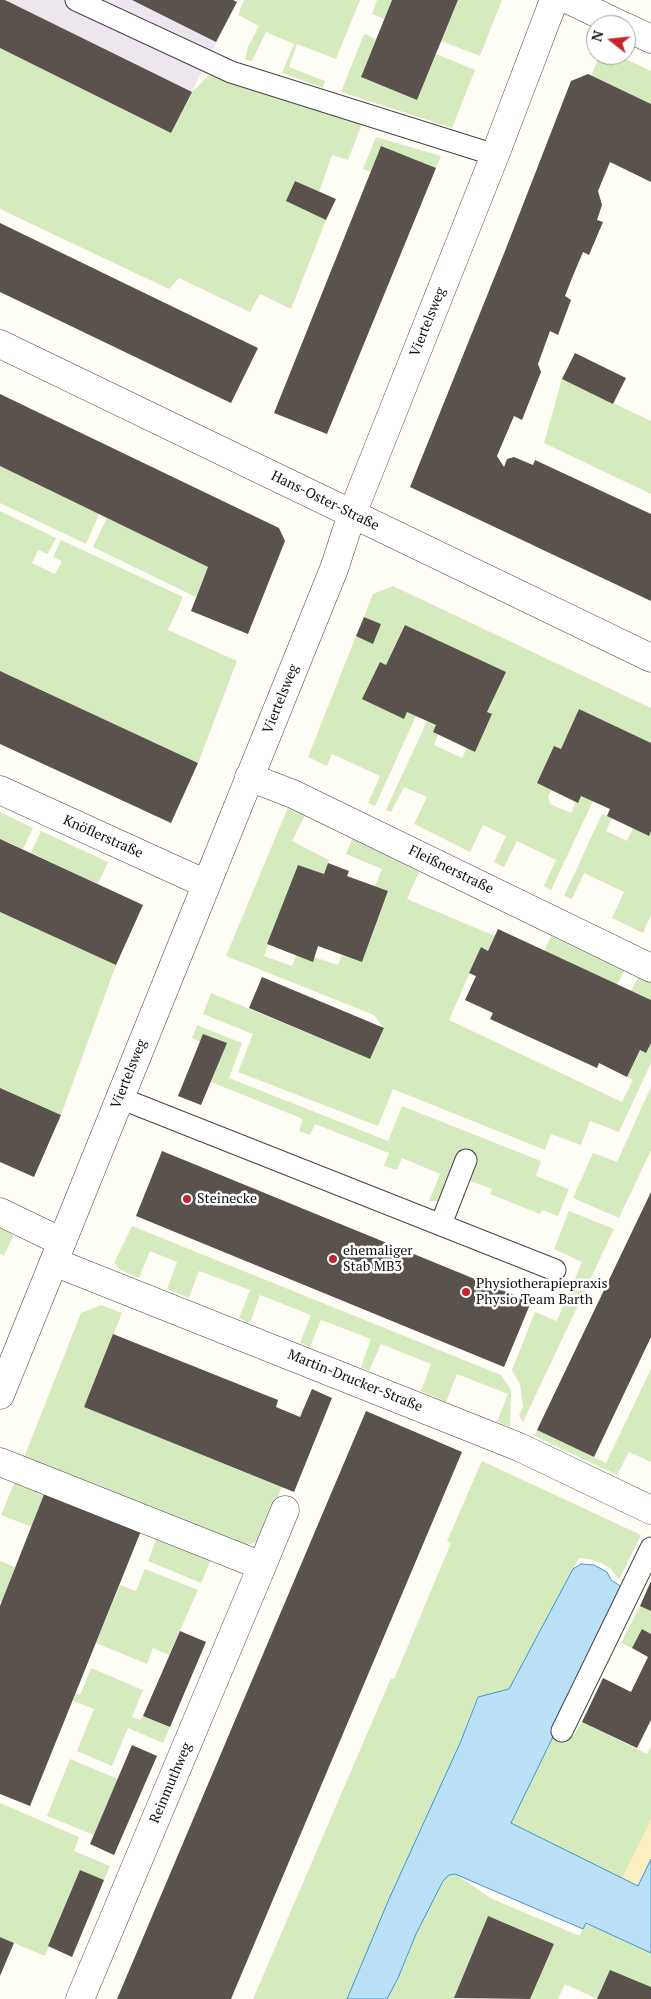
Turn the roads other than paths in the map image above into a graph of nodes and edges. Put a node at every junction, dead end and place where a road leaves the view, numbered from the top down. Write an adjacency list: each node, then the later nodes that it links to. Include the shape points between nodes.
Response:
1 (76, 0): 7 (lane, via 231,72)
2 (554, 0): 7 (street, Viertelsweg)
3 (569, 0): 4 (street)
4 (600, 15)
5 (636, 32): 6 (street)
6 (651, 39)
7 (495, 155): 9 (street, Viertelsweg)
8 (0, 344): 9 (street, Hans-Oster-Straße)
9 (352, 514): 10 (street, Hans-Oster-Straße); 11 (street, Viertelsweg, via 334,569)
10 (651, 658)
11 (249, 777): 13 (street, Viertelsweg); 14 (street, Fleißnerstraße, via 293,794)
12 (0, 790): 13 (street, Knöflerstraße)
13 (206, 884): 15 (street, Viertelsweg)
14 (651, 968)
15 (120, 1098): 18 (lane); 19 (street, Viertelsweg)
16 (466, 1160): 18 (lane)
17 (0, 1212): 19 (street, Martin-Drucker-Straße)
18 (440, 1224): 20 (lane)
19 (58, 1252): 21 (street, Viertelsweg); 24 (street, Martin-Drucker-Straße, via 519,1447)
20 (555, 1270)
21 (0, 1395)
22 (0, 1462): 26 (street)
23 (285, 1510): 26 (street, Reinmuthweg)
24 (651, 1510)
25 (651, 1548): 27 (lane)
26 (262, 1566): 28 (street, Reinmuthweg)
27 (562, 1731)
28 (80, 1999)

